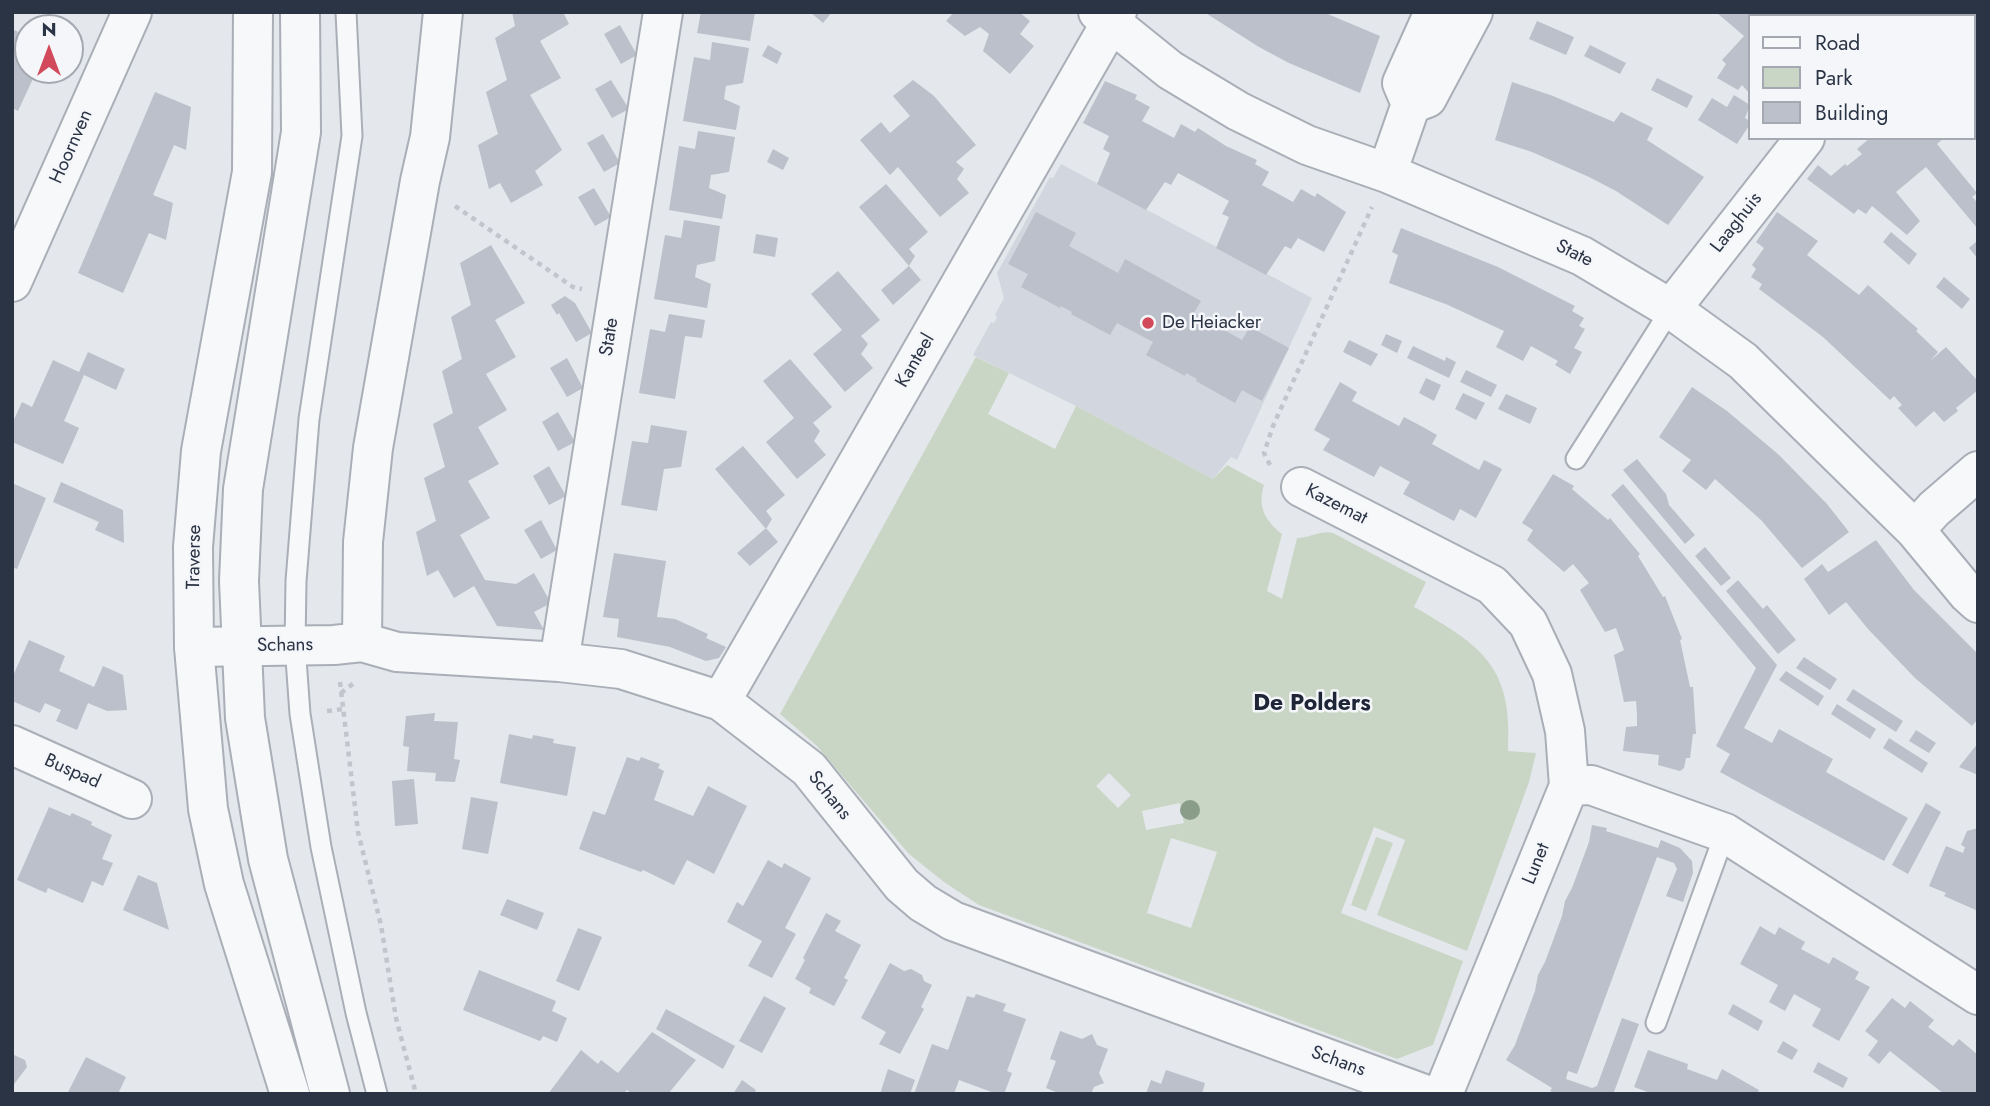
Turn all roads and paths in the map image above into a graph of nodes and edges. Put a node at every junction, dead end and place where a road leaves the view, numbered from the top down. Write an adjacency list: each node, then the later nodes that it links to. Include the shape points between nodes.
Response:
1 (132, 12): 14 (street, Hoornven)
2 (253, 12): 24 (street, Traverse, via 252,172 201,452 193,547)
3 (300, 12): 25 (street, via 301,132 243,489)
4 (346, 12): 23 (lane, via 352,136 309,419)
5 (443, 12): 13 (street, via 430,137)
6 (663, 12): 15 (street, State)
7 (1434, 12): 10 (street, via 1402,83)
8 (1473, 12): 10 (street, via 1427,98)
9 (1109, 16): 12 (street, State, via 1170,70 1238,111 1307,145); 27 (street, Kanteel)
10 (1411, 104): 12 (street)
11 (1803, 140): 16 (street, Laaghuis)
12 (1387, 173): 16 (street, State, via 1582,256); 19 (path, Kazemat, via 1264,453 1273,472)
13 (420, 181): 15 (path, via 573,287); 22 (street, via 373,448 363,542)
14 (12, 282)
15 (617, 296): 26 (street, State)
16 (1671, 309): 17 (lane); 20 (street, State, via 1743,361)
17 (1576, 459)
18 (1978, 471): 20 (street)
19 (1301, 487): 29 (street, Kazemat, via 1492,585 1528,623 1552,674 1565,731)
20 (1915, 530): 21 (street, State)
21 (1978, 603)
22 (362, 642): 23 (street, Schans); 26 (street, Schans, via 397,652)
23 (295, 645): 25 (street, Schans); 36 (lane, via 300,714 321,847)
24 (194, 647): 25 (street, Schans); 34 (street, Traverse, via 208,809 224,884)
25 (241, 647): 35 (street, via 245,718 268,859)
26 (559, 663): 27 (street, Schans, via 621,670)
27 (721, 701): 37 (street, Schans, via 808,769 902,885 953,920)
28 (12, 745): 30 (street, Buspad)
29 (1569, 786): 31 (street, via 1591,785); 38 (street, Lunet)
30 (132, 799)
31 (1725, 833): 32 (street); 33 (lane)
32 (1978, 995)
33 (1656, 1023)
34 (290, 1094)
35 (330, 1094)
36 (377, 1094)
37 (1424, 1094)
38 (1443, 1094)

